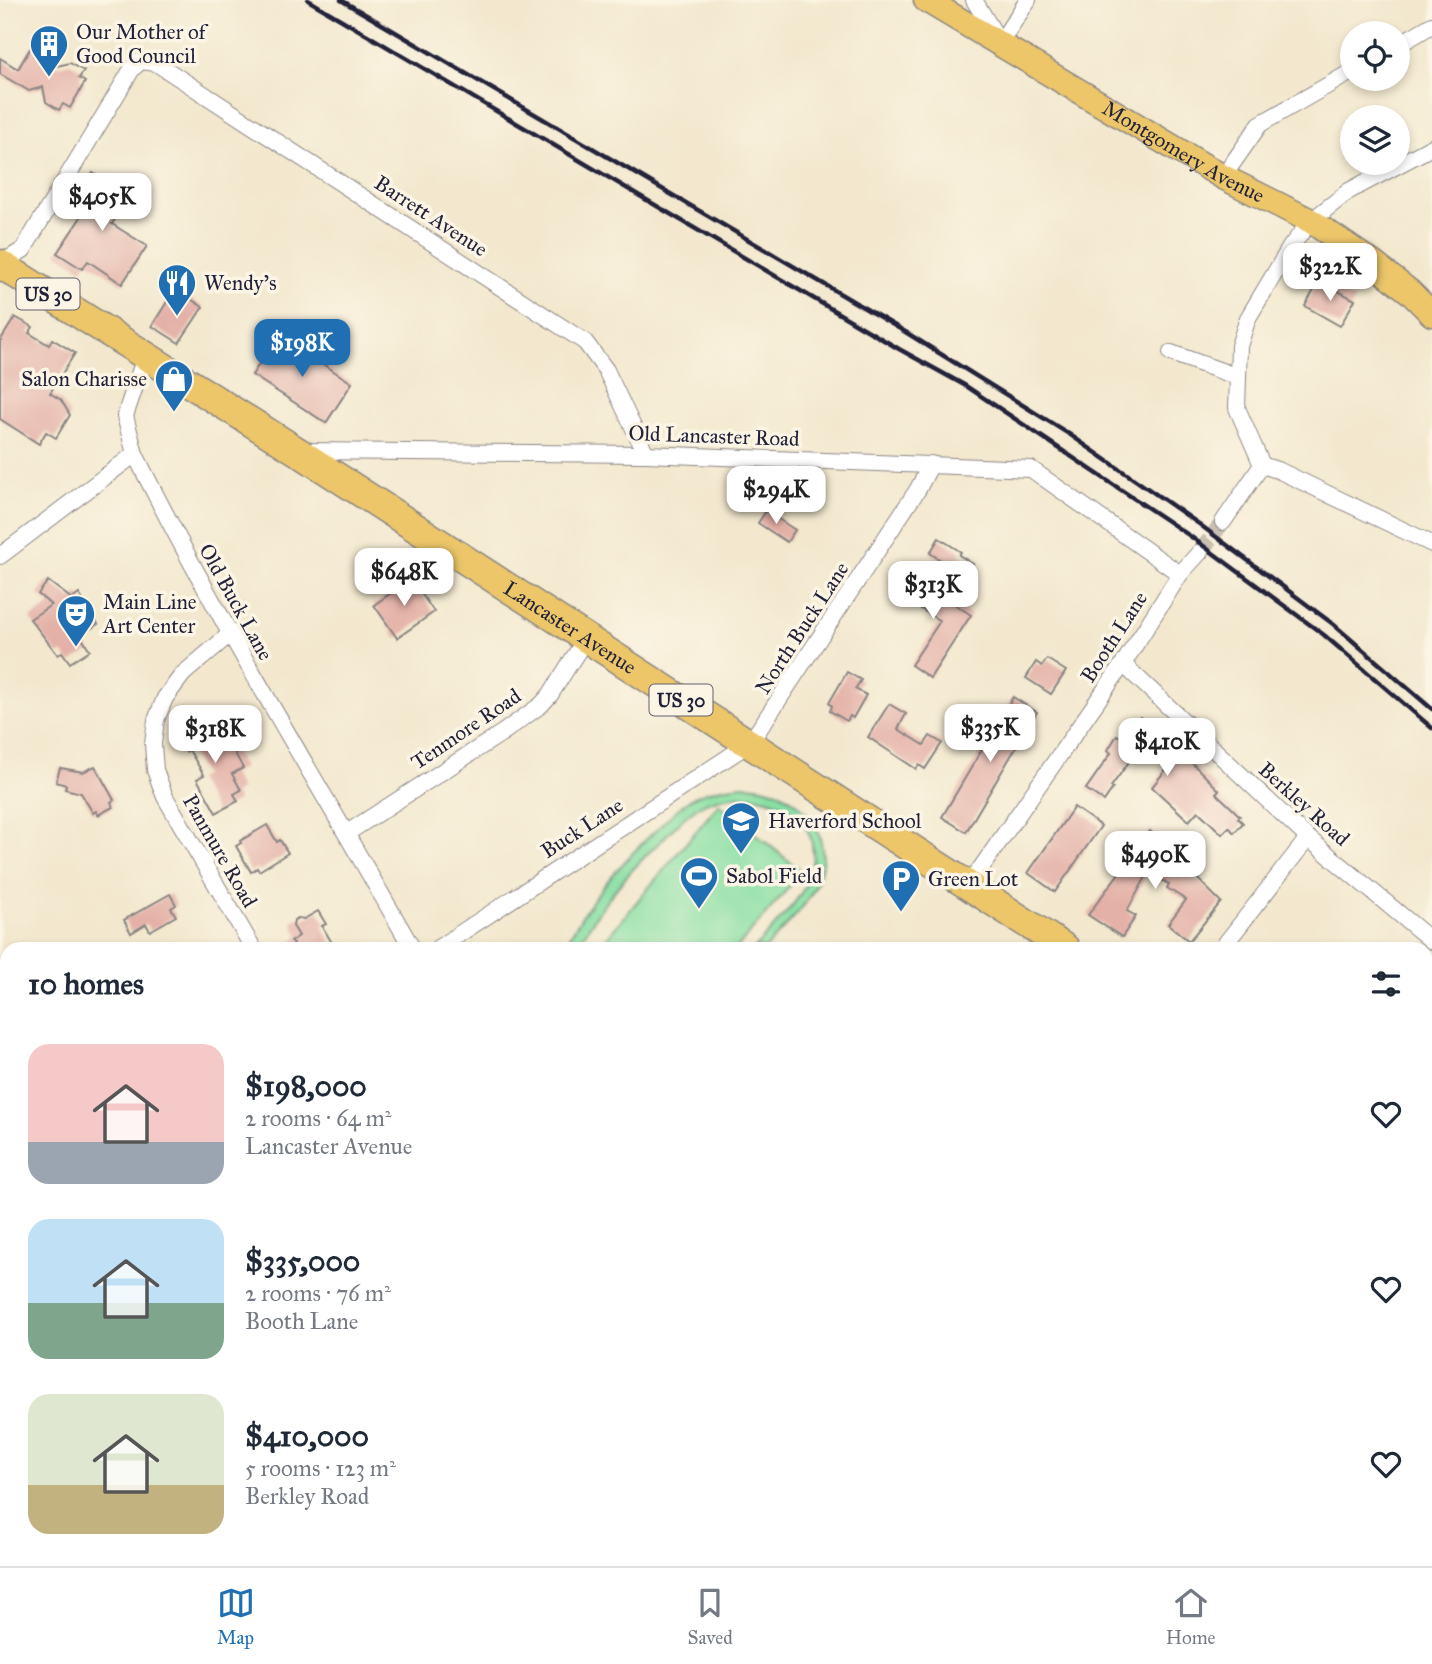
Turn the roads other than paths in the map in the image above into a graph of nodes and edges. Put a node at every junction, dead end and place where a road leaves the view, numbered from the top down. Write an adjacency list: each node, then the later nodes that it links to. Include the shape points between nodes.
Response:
1 (926, 0): 6 (main road, Montgomery Avenue)
2 (974, 0): 6 (street)
3 (1028, 0): 6 (street)
4 (1432, 25): 5 (street)
5 (1410, 38)
6 (1000, 43): 9 (main road, Montgomery Avenue)
7 (1340, 78): 9 (street, via 1260,124)
8 (1432, 147): 10 (street, via 1349,191)
9 (1223, 177): 10 (main road, Montgomery Avenue)
10 (1311, 222): 12 (main road, Montgomery Avenue, via 1392,278); 15 (street, via 1291,246 1248,318 1239,346)
11 (0, 264): 14 (highway, Lancaster Avenue / US 30); 18 (street, Barrett Avenue, via 23,250 132,69 145,61 161,65 585,342 610,378)
12 (1432, 314)
13 (1171, 353): 15 (street)
14 (145, 357): 16 (highway, Lancaster Avenue / US 30); 17 (street, Old Buck Lane, via 125,416)
15 (1238, 377): 20 (street, via 1237,408)
16 (297, 451): 18 (street, Old Lancaster Road); 27 (highway, Lancaster Avenue / US 30)
17 (135, 454): 24 (street); 26 (street, Old Buck Lane)
18 (646, 454): 19 (street, Old Lancaster Road)
19 (931, 464): 25 (street, Old Lancaster Road, via 1031,469); 29 (street, North Buck Lane)
20 (1262, 466): 21 (street); 22 (street)
21 (1223, 522)
22 (1432, 544)
23 (1200, 552): 25 (street, Booth Lane)
24 (0, 556)
25 (1180, 574): 28 (street, Booth Lane)
26 (229, 634): 30 (street, Old Buck Lane); 34 (street, Panmure Road, via 183,674 165,698 153,744 155,770 165,797)
27 (586, 638): 29 (highway, Lancaster Avenue / US 30); 30 (street, Tenmore Road, via 541,705)
28 (1123, 664): 31 (street, Berkley Road); 32 (street, Booth Lane)
29 (750, 743): 32 (highway, Lancaster Avenue / US 30); 36 (street, Buck Lane)
30 (347, 833): 35 (street, Old Buck Lane)
31 (1308, 838): 33 (street, Berkley Road); 38 (street)
32 (969, 885): 37 (highway, Lancaster Avenue / US 30)
33 (1432, 941)
34 (250, 942)
35 (409, 942)
36 (447, 942)
37 (1056, 942)
38 (1227, 942)

